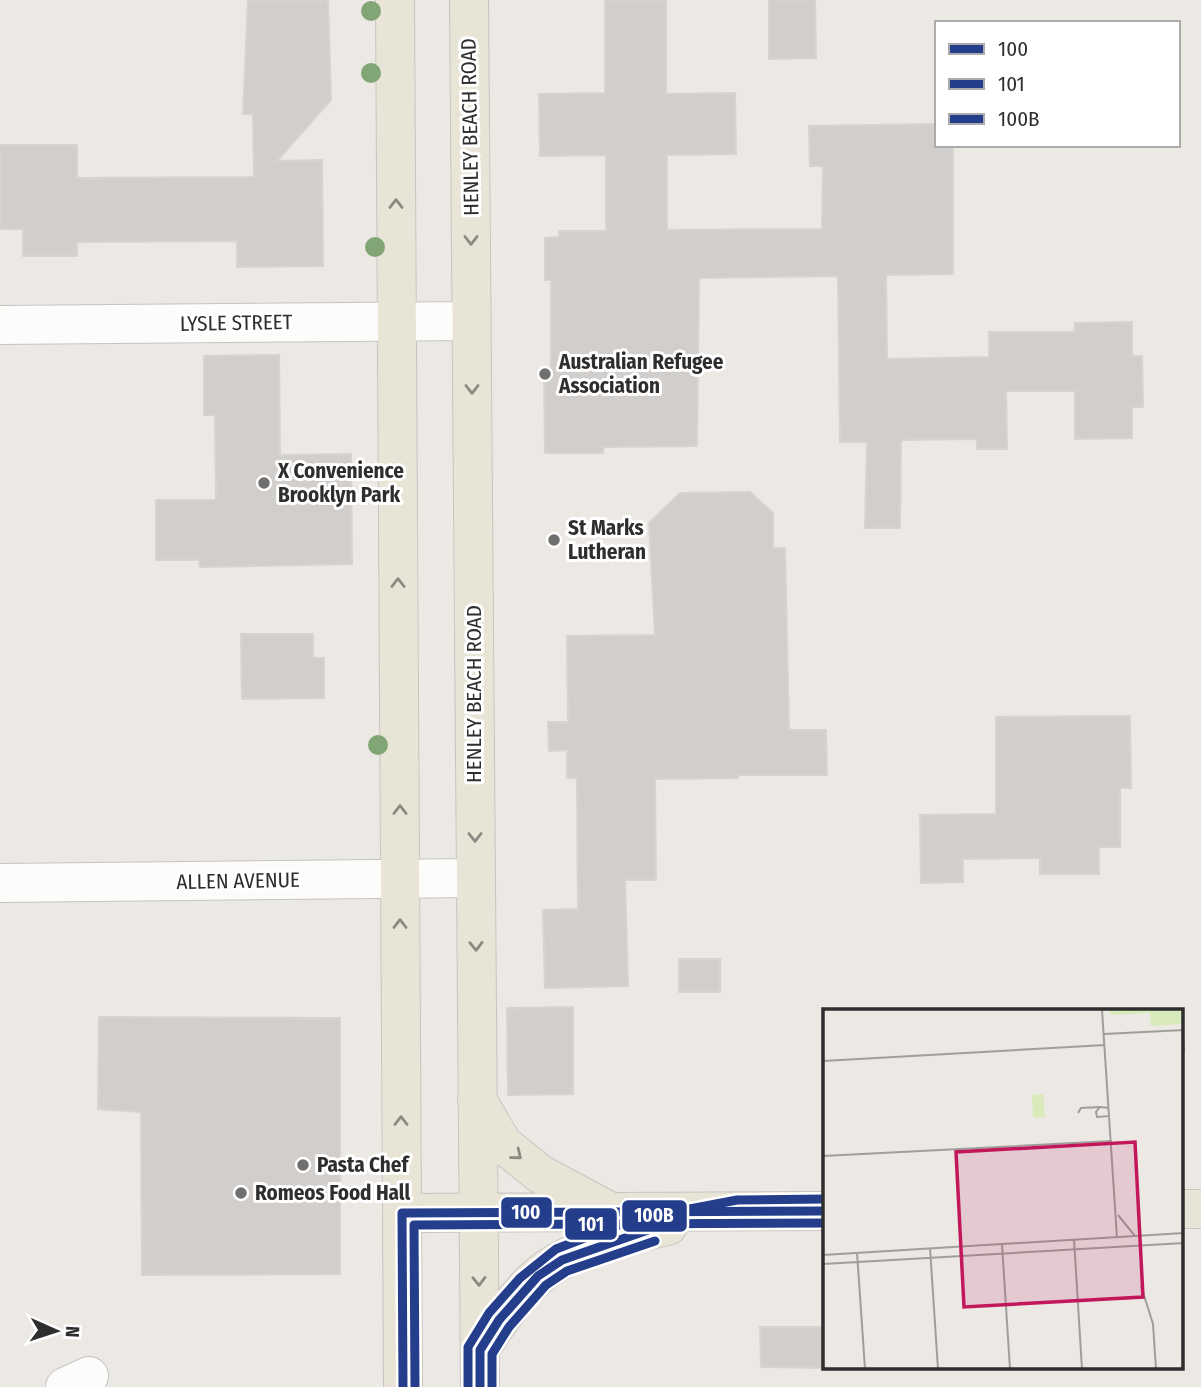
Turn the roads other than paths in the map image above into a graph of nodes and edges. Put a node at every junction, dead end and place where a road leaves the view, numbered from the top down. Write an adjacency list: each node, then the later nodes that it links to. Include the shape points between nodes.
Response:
1 (395, 0): 3 (main road, one-way to 1)
2 (468, 0): 4 (main road, HENLEY BEACH ROAD, one-way to 4)
3 (397, 321): 4 (street, LYSLE STREET); 5 (street, LYSLE STREET); 6 (main road, one-way to 3)
4 (471, 321): 7 (main road, HENLEY BEACH ROAD, one-way to 7)
5 (0, 325)
6 (400, 878): 7 (street, ALLEN AVENUE); 8 (street, ALLEN AVENUE); 13 (main road, one-way to 6)
7 (475, 878): 9 (main road, HENLEY BEACH ROAD, one-way to 9)
8 (0, 883)
9 (477, 1100): 11 (main road, one-way to 11, via 503,1144 540,1174); 14 (main road, HENLEY BEACH ROAD)
10 (823, 1211): 12 (main road)
11 (611, 1212): 12 (main road); 14 (main road)
12 (738, 1212): 15 (main road, via 635,1232 562,1260 528,1287 499,1320)
13 (402, 1213): 14 (main road); 16 (main road)
14 (478, 1213): 15 (main road, HENLEY BEACH ROAD, one-way to 15)
15 (480, 1369)
16 (403, 1387)

